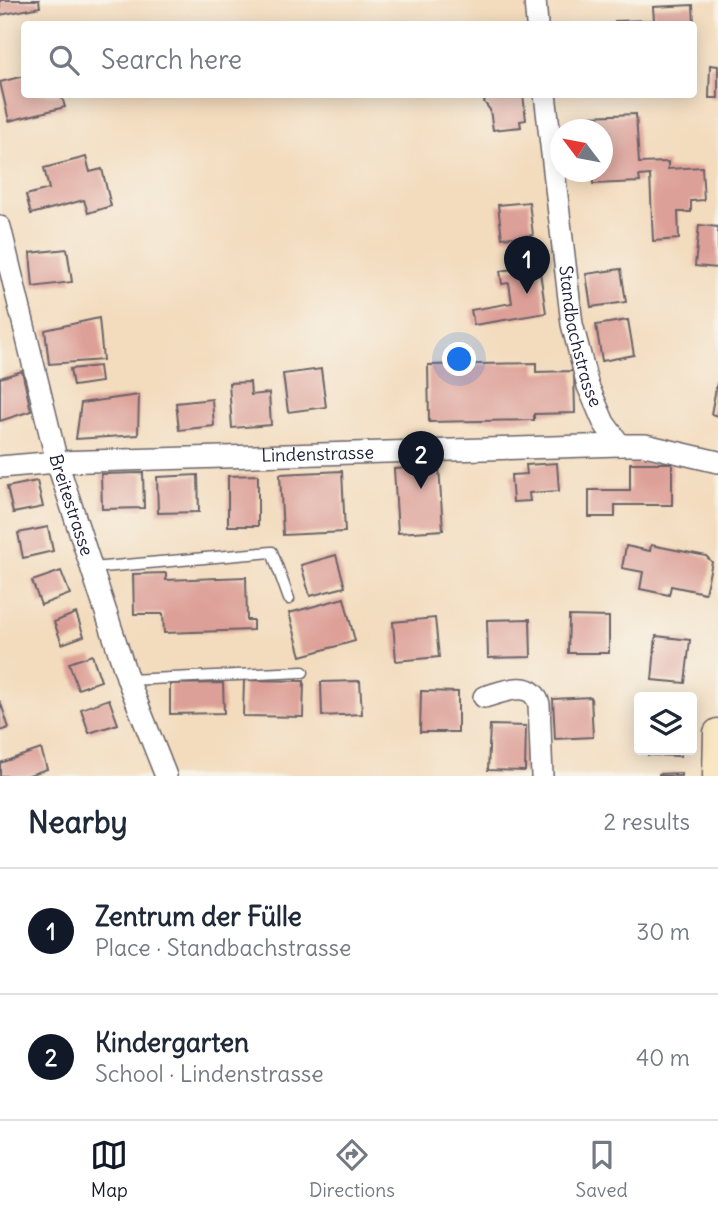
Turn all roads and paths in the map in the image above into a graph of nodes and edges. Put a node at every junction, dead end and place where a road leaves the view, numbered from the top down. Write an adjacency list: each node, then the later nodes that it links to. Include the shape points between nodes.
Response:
1 (535, 0): 2 (street)
2 (537, 21)
3 (545, 98): 5 (street, Standbachstrasse, via 572,324 588,386 604,423)
4 (0, 227): 6 (street, Breitestrasse)
5 (620, 444): 6 (street, Lindenstrasse); 7 (street, Lindenstrasse, via 645,445)
6 (57, 462): 8 (street, Lindenstrasse); 9 (street, Breitestrasse)
7 (718, 462)
8 (0, 467)
9 (92, 568): 10 (lane, via 272,552); 12 (street, Breitestrasse)
10 (289, 598)
11 (303, 672): 12 (lane)
12 (128, 680): 15 (street, Breitestrasse)
13 (484, 697): 16 (street, via 525,688 537,696)
14 (718, 733): 17 (main road)
15 (166, 776)
16 (542, 776)
17 (717, 776)

